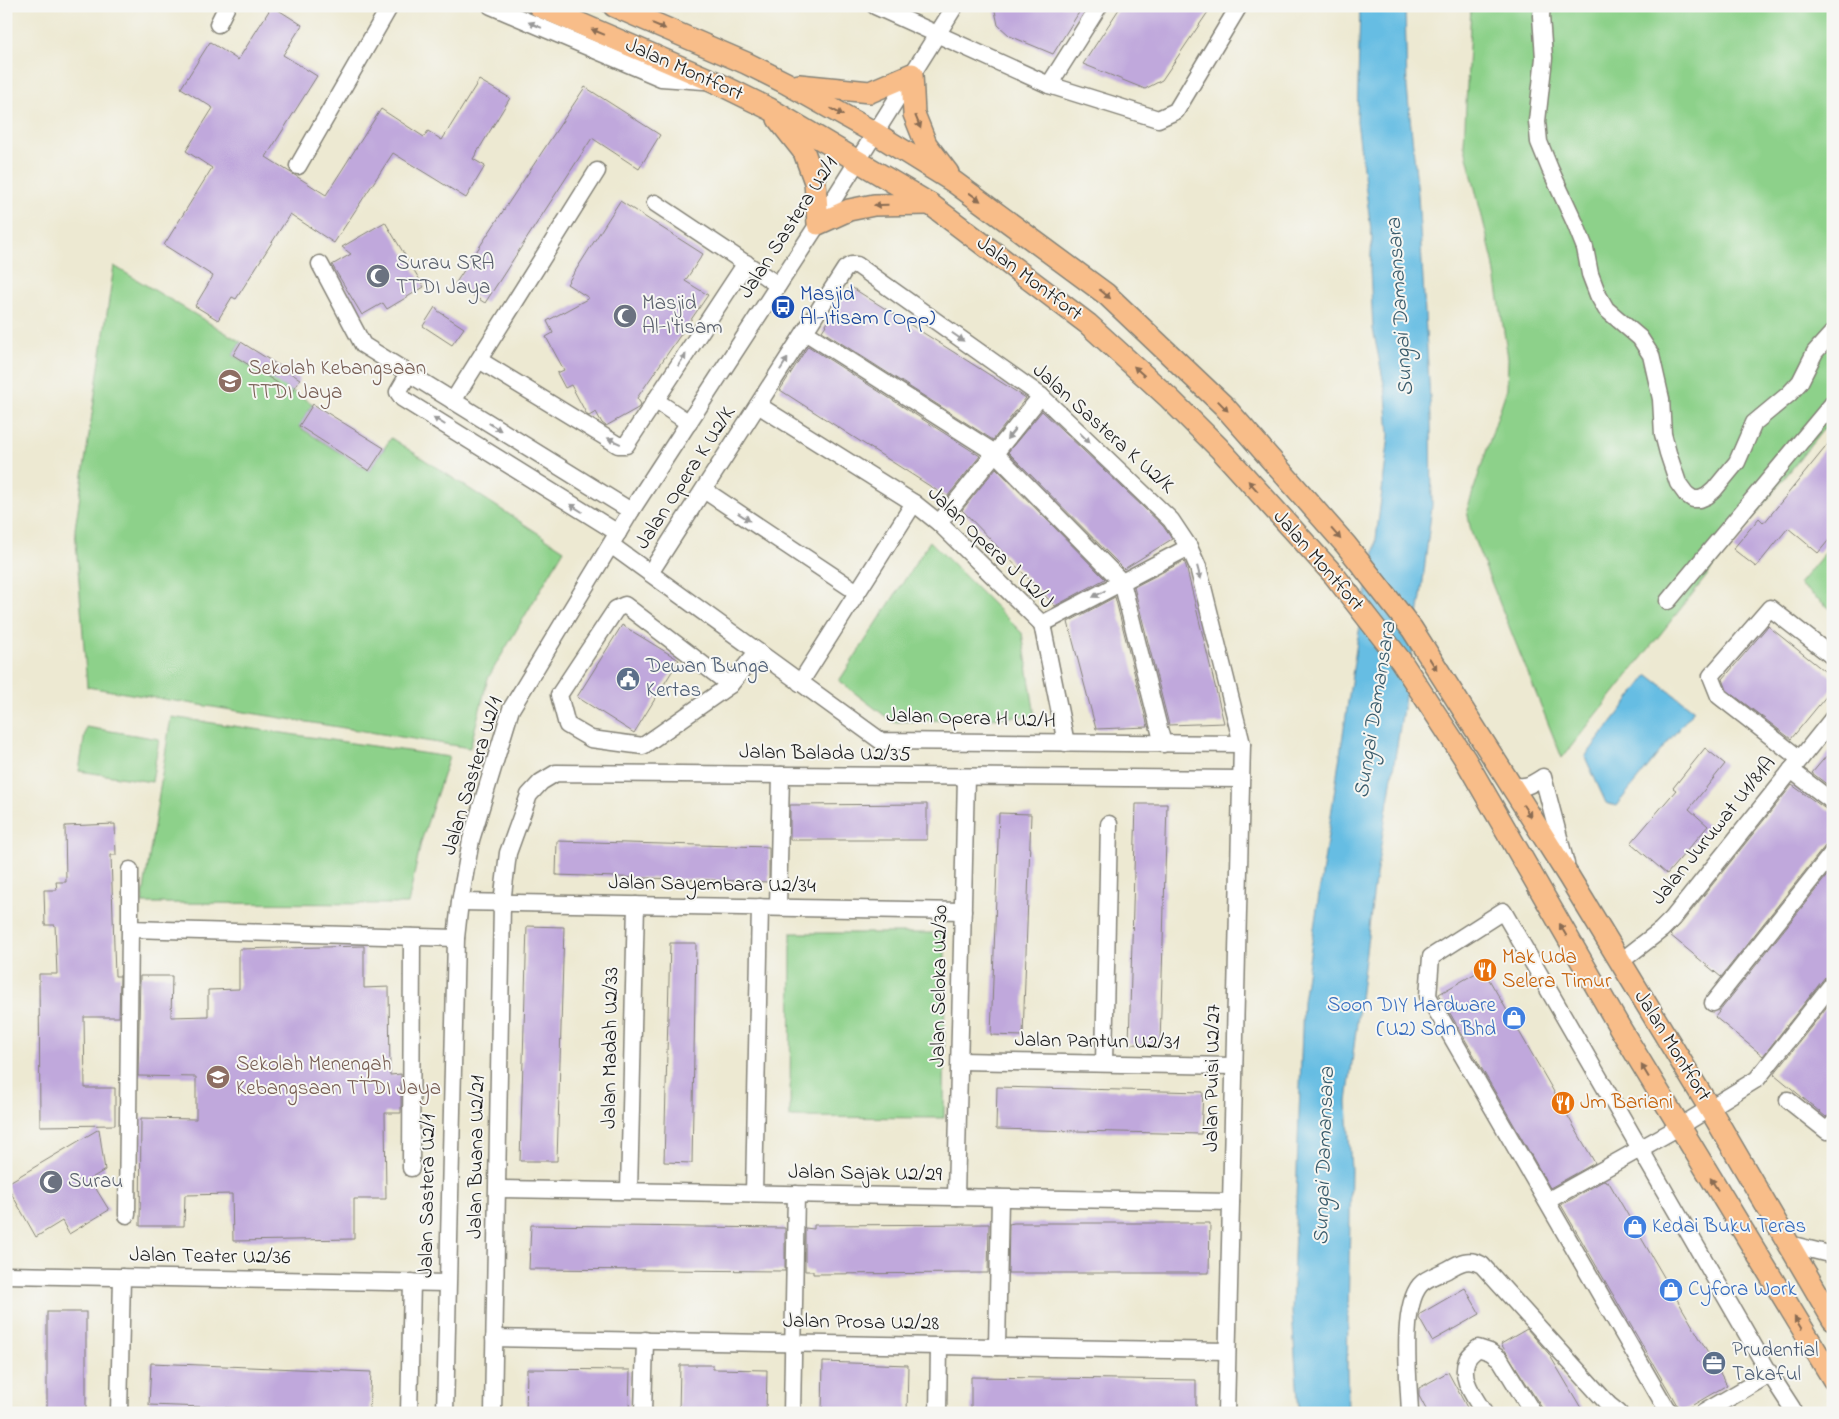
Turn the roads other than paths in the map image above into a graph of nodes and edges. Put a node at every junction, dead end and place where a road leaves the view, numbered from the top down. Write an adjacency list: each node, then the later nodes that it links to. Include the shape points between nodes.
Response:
1 (227, 6): 11 (street)
2 (390, 6): 20 (street)
3 (491, 6): 14 (street, one-way to 3, via 661,78)
4 (539, 6): 14 (main road, Jalan Montfort, one-way to 4)
5 (614, 6): 15 (main road, Jalan Montfort, one-way to 15)
6 (875, 6): 12 (street)
7 (955, 6): 12 (street, Jalan Sastera U2/1)
8 (1099, 6): 16 (street)
9 (1240, 6): 16 (street, via 1176,111 1158,119)
10 (1542, 6): 30 (street, via 1544,58 1537,122 1539,142 1585,248 1598,295 1606,309 1640,338 1651,355 1668,453 1678,483 1686,494 1700,499 1714,490 1737,462 1754,423 1800,382 1815,352)
11 (218, 24)
12 (936, 35): 13 (street, Jalan Sastera U2/1); 16 (street)
13 (912, 74): 15 (main road, via 870,92); 18 (street, Jalan Sastera U2/1); 22 (main road, one-way to 22, via 914,114 926,144)
14 (713, 81): 17 (main road, Jalan Montfort)
15 (786, 83): 18 (main road, Jalan Montfort, one-way to 18)
16 (1049, 85)
17 (770, 109): 19 (main road, Jalan Montfort); 25 (main road, via 804,152 815,182)
18 (875, 133): 19 (street, Jalan Sastera U2/1); 22 (main road, Jalan Montfort)
19 (857, 161): 24 (main road, Jalan Montfort); 25 (street, Jalan Sastera U2/1)
20 (298, 166)
21 (597, 170): 31 (street)
22 (954, 182): 63 (main road, Jalan Montfort, one-way to 63, via 1106,294 1224,406 1346,545 1412,629)
23 (655, 203): 26 (street)
24 (930, 204): 25 (main road, one-way to 25, via 874,205 849,210); 87 (main road, Jalan Montfort, one-way to 24, via 1465,759 1401,661 1334,575 1169,398 1096,331)
25 (818, 224): 28 (street, Jalan Sastera U2/1)
26 (746, 263): 28 (street); 35 (street, one-way to 26)
27 (320, 264): 32 (street, via 363,345)
28 (778, 285): 38 (street, Jalan Sastera U2/1)
29 (805, 332): 33 (street, Jalan Sastera K U2/K, one-way to 33, via 845,269 857,265); 37 (street, Jalan Sastera K U2/K, one-way to 29); 39 (street)
30 (1833, 332)
31 (478, 360): 34 (street); 35 (street, one-way to 31, via 626,445 618,444)
32 (409, 373): 34 (street); 44 (street, Jalan Opera H U2/H, one-way to 32, via 403,399 398,392)
33 (1041, 396): 39 (street, one-way to 39); 45 (street, Jalan Sastera K U2/K, one-way to 45, via 1171,520)
34 (453, 400): 42 (street, one-way to 42)
35 (655, 400): 38 (street)
36 (1833, 403): 49 (street)
37 (758, 405): 40 (street, Jalan Opera K U2/K); 41 (street, Jalan Opera J U2/J)
38 (689, 423): 42 (street, Jalan Sastera U2/1)
39 (995, 453): 43 (street); 47 (street)
40 (704, 490): 46 (street, Jalan Opera K U2/K); 48 (street, one-way to 48)
41 (914, 502): 43 (street, Jalan Opera J U2/J); 48 (street)
42 (632, 511): 44 (street, Jalan Sastera U2/1)
43 (939, 523): 50 (street, Jalan Opera J U2/J)
44 (614, 539): 46 (street, Jalan Opera H U2/H); 69 (street, Jalan Sastera U2/1, via 511,709 471,840)
45 (1189, 547): 47 (street); 58 (street, Jalan Sastera K U2/K, one-way to 58, via 1198,567)
46 (650, 573): 51 (street, Jalan Opera H U2/H)
47 (1122, 582): 50 (street, one-way to 50); 57 (street)
48 (857, 592): 53 (street)
49 (1668, 601)
50 (1042, 624): 56 (street, Jalan Opera J U2/J)
51 (757, 652): 53 (street, Jalan Opera H U2/H); 54 (street)
52 (1833, 657): 59 (street, via 1770,608 1711,676 1719,696)
53 (800, 683): 56 (street, Jalan Opera H U2/H, via 881,741)
54 (730, 685): 54 (street, via 643,746 591,739 567,725 558,696 616,609 625,605)
55 (1833, 718): 59 (street, Jalan Juruwat U1/81A)
56 (1066, 743): 57 (street, Jalan Opera H U2/H)
57 (1162, 744): 58 (street, Jalan Opera H U2/H)
58 (1242, 744): 62 (street, Jalan Puisi U2/27)
59 (1796, 764): 64 (street); 78 (street, Jalan Juruwat U1/81A, via 1672,919)
60 (782, 775): 61 (street, Jalan Balada U2/35); 70 (street, Jalan Balada U2/35, via 556,773 529,795 508,854); 73 (street)
61 (966, 777): 62 (street, Jalan Balada U2/35); 74 (street, Jalan Seloka U2/30)
62 (1241, 779): 83 (street, Jalan Puisi U2/27)
63 (1510, 785): 68 (main road, Jalan Montfort, one-way to 68); 68 (street, via 1528,786 1543,777)
64 (1833, 802)
65 (1109, 824): 82 (street)
66 (1833, 852): 80 (street)
67 (130, 870): 75 (street)
68 (1569, 877): 78 (main road, Jalan Montfort)
69 (460, 902): 70 (street, Jalan Sayembara U2/34); 77 (street, Jalan Sastera U2/1)
70 (502, 903): 71 (street, Jalan Sayembara U2/34); 90 (street, Jalan Buana U2/21)
71 (636, 905): 72 (street, Jalan Sayembara U2/34); 91 (street, Jalan Madah U2/33)
72 (760, 907): 73 (street, Jalan Sayembara U2/34); 92 (street)
73 (778, 908): 74 (street, Jalan Sayembara U2/34)
74 (963, 911): 81 (street, Jalan Seloka U2/30)
75 (130, 929): 76 (street); 98 (street)
76 (412, 938): 77 (street); 89 (street)
77 (456, 938): 104 (street, Jalan Sastera U2/1)
78 (1620, 962): 85 (main road, Jalan Montfort)
79 (1833, 983): 85 (street, via 1757,1079)
80 (1713, 1003)
81 (960, 1061): 82 (street, Jalan Pantun U2/31); 94 (street, Jalan Seloka U2/30)
82 (1104, 1063): 83 (street, Jalan Pantun U2/31)
83 (1234, 1066): 97 (street, Jalan Puisi U2/27)
84 (1788, 1100): 86 (street, via 1827,1131)
85 (1710, 1109): 87 (street); 99 (main road, Jalan Montfort)
86 (1833, 1124)
87 (1679, 1127): 88 (street); 113 (main road, Jalan Montfort, one-way to 87)
88 (1640, 1150): 96 (street); 96 (street, via 1503,911 1431,957 1428,996); 112 (street)
89 (411, 1168)
90 (498, 1189): 91 (street, Jalan Sajak U2/29); 106 (street, Jalan Buana U2/21)
91 (629, 1191): 92 (street, Jalan Sajak U2/29)
92 (754, 1193): 93 (street, Jalan Sajak U2/29)
93 (796, 1194): 94 (street, Jalan Sajak U2/29); 108 (street)
94 (956, 1197): 95 (street, Jalan Sajak U2/29)
95 (1000, 1198): 97 (street, Jalan Sajak U2/29); 110 (street)
96 (1546, 1201): 127 (street)
97 (1231, 1202): 111 (street, Jalan Puisi U2/27)
98 (127, 1216)
99 (1788, 1244): 100 (street); 105 (main road, Jalan Montfort)
100 (1833, 1255)
101 (6, 1275): 102 (street, Jalan Teater U2/36)
102 (122, 1277): 103 (street, Jalan Teater U2/36); 115 (street)
103 (412, 1282): 104 (street, Jalan Teater U2/36); 116 (street)
104 (447, 1283): 117 (street, Jalan Sastera U2/1)
105 (1833, 1320)
106 (494, 1338): 107 (street, Jalan Prosa U2/28); 118 (street, Jalan Buana U2/21)
107 (645, 1340): 108 (street, Jalan Prosa U2/28); 119 (street)
108 (792, 1343): 109 (street, Jalan Prosa U2/28); 120 (street)
109 (939, 1346): 110 (street, Jalan Prosa U2/28); 121 (street)
110 (997, 1347): 111 (street, Jalan Prosa U2/28)
111 (1227, 1350): 122 (street, Jalan Puisi U2/27)
112 (1770, 1374): 114 (street); 128 (street)
113 (1833, 1379)
114 (1792, 1408)
115 (119, 1413)
116 (409, 1413)
117 (444, 1413)
118 (493, 1413)
119 (643, 1413)
120 (792, 1413)
121 (938, 1413)
122 (1226, 1413)
123 (1410, 1413): 126 (street, via 1408,1324 1412,1301 1421,1284 1462,1261 1474,1261 1482,1265 1608,1405)
124 (1484, 1413): 125 (street, via 1464,1371 1467,1359 1478,1348 1500,1359)
125 (1533, 1413)
126 (1620, 1413)
127 (1671, 1413)
128 (1703, 1413)

